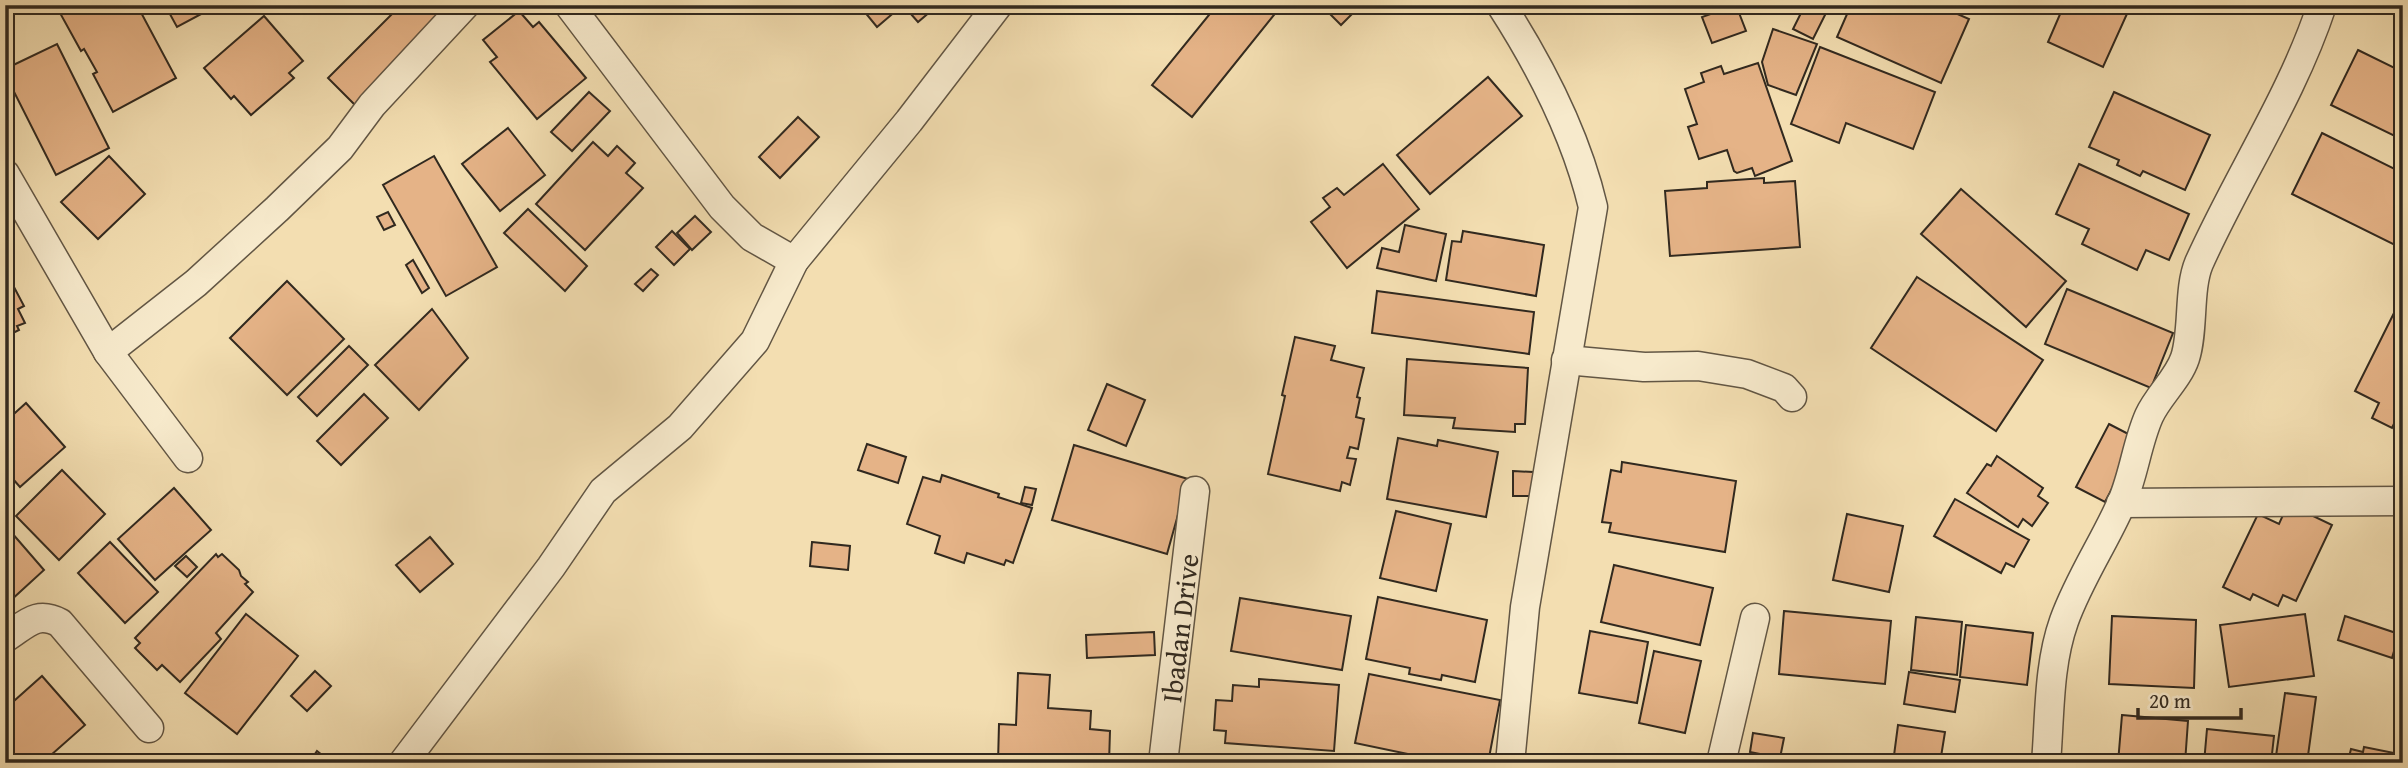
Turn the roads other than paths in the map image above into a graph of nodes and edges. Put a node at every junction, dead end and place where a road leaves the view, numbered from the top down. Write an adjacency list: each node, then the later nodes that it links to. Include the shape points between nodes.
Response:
1 (465, 5): 8 (street, via 372,105 340,148 196,283)
2 (569, 5): 7 (street, via 722,207 752,237)
3 (998, 5): 7 (street)
4 (1501, 5): 9 (street, via 1549,88 1584,169 1593,207)
5 (2322, 5): 14 (street, via 2287,92 2197,267 2185,359 2149,416)
6 (5, 174): 8 (street)
7 (794, 261): 18 (street, via 755,341 680,427 603,491)
8 (108, 352): 11 (street)
9 (1566, 360): 10 (street, via 1698,366 1746,374 1784,388); 20 (street, via 1525,607)
10 (1792, 397)
11 (188, 458)
12 (1195, 491): 19 (street, Ibadan Drive)
13 (2403, 501): 14 (street)
14 (2121, 503): 22 (street, via 2081,578 2063,624 2052,680)
15 (1755, 618): 21 (street)
16 (5, 638): 17 (street, via 39,617 60,623)
17 (149, 728)
18 (403, 763)
19 (1163, 763)
20 (1510, 763)
21 (1721, 763)
22 (2046, 763)

